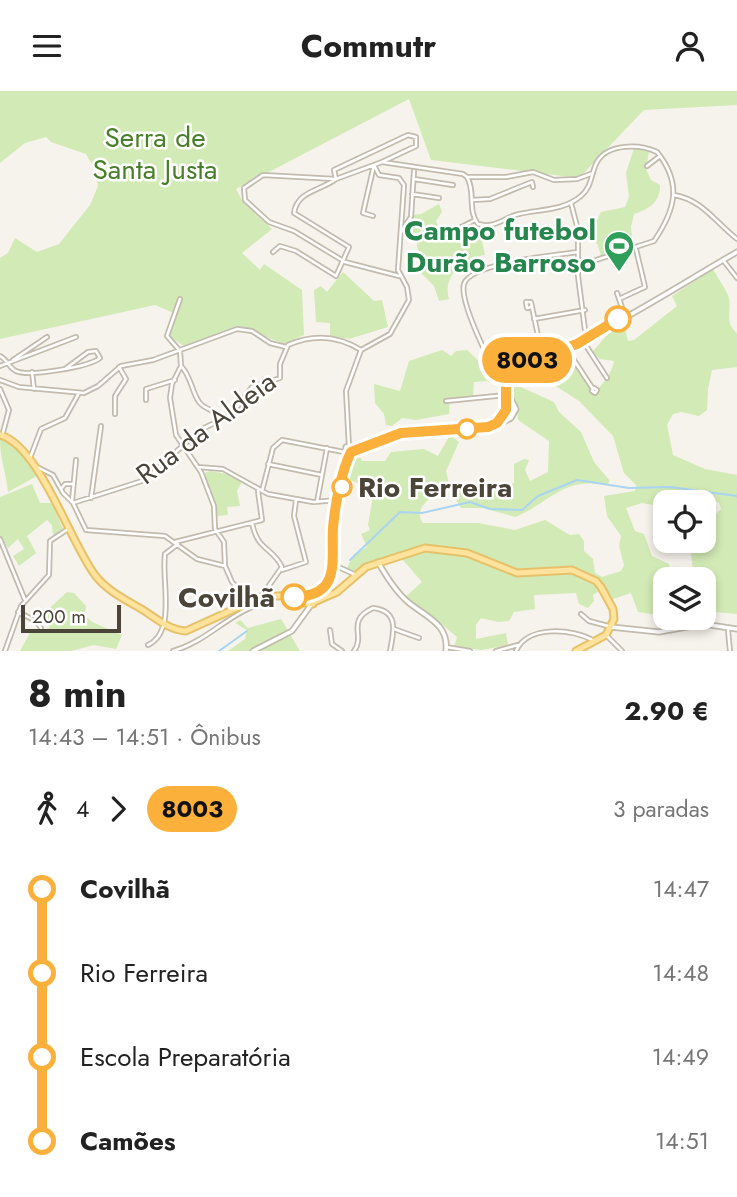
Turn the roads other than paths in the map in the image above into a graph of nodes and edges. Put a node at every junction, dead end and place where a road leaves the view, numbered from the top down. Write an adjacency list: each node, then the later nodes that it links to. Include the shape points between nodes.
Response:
1 (400, 155): 3 (street); 5 (street); 10 (street, via 416,146 414,135 334,170)
2 (660, 156): 6 (street); 8 (street, via 632,145 601,157); 16 (street, via 674,179)
3 (382, 162): 4 (street); 5 (street)
4 (374, 165): 10 (street); 11 (street, via 379,175); 20 (street, via 363,213)
5 (403, 165): 9 (street)
6 (647, 166)
7 (414, 171): 12 (street)
8 (593, 173): 9 (street, via 554,180 533,172); 19 (street, via 585,194)
9 (467, 177): 18 (street)
10 (335, 179): 30 (street, via 303,195 295,213 349,247); 30 (street, via 263,175 245,186 242,195 269,222 294,231)
11 (403, 180): 12 (street); 22 (street)
12 (414, 180): 13 (street); 15 (street)
13 (453, 185)
14 (533, 187): 18 (street, via 532,181 490,199)
15 (412, 194): 17 (street); 22 (street, via 411,217)
16 (674, 195): 24 (street, via 702,205); 25 (street, via 654,241)
17 (439, 198)
18 (472, 200): 21 (street)
19 (571, 203): 21 (street, via 516,214 492,225); 27 (street)
20 (373, 216)
21 (475, 220): 23 (street)
22 (401, 232): 32 (street)
23 (442, 237)
24 (737, 239)
25 (636, 249): 31 (street); 36 (street, via 645,287)
26 (274, 252): 30 (street, via 280,246 296,251 336,276)
27 (578, 252): 31 (street); 51 (street, via 499,265 473,273 465,281 464,294 483,347)
28 (737, 252): 29 (street)
29 (723, 260): 33 (street); 39 (street)
30 (345, 262): 32 (street)
31 (578, 266): 38 (street)
32 (399, 276): 46 (street, via 409,293 397,326)
33 (737, 278)
34 (617, 293): 36 (street)
35 (180, 299): 47 (street, via 167,336)
36 (619, 299): 39 (street)
37 (532, 307): 40 (street)
38 (585, 310): 40 (street); 43 (street)
39 (625, 316): 43 (street)
40 (534, 320): 48 (street)
41 (47, 337): 50 (street)
42 (76, 337): 50 (street)
43 (584, 340): 45 (street); 57 (street)
44 (287, 348): 46 (street, Rua da Aldeia, via 312,337 349,342); 47 (street, via 237,329); 71 (street, Rua da Aldeia, via 280,378 252,387)
45 (566, 348): 48 (street); 62 (street)
46 (360, 350): 77 (street, via 346,391)
47 (180, 351): 53 (street); 54 (street)
48 (542, 355): 51 (street)
49 (0, 356): 50 (street)
50 (11, 361): 52 (street); 56 (street, via 14,370)
51 (514, 365): 64 (street, via 506,378)
52 (0, 366)
53 (181, 366): 59 (street); 71 (street, via 190,376 199,402)
54 (119, 367): 65 (street, via 97,386); 70 (street, via 126,379 115,396)
55 (65, 369): 55 (street, via 93,363 99,354 88,352); 56 (street)
56 (32, 372): 61 (street)
57 (607, 378)
58 (0, 380): 60 (street)
59 (174, 380): 66 (street, via 146,389); 76 (street, via 170,405)
60 (9, 385): 61 (street); 63 (street)
61 (34, 389): 65 (street)
62 (593, 389)
63 (1, 391): 74 (street, via 9,410)
64 (506, 392): 67 (street); 68 (street); 69 (street)
65 (79, 393): 78 (street, via 65,418 41,429)
66 (146, 400)
67 (446, 401)
68 (507, 403): 69 (street); 73 (street, via 502,419)
69 (516, 404): 73 (street, via 511,418)
70 (115, 414)
71 (222, 420): 76 (street, Rua da Aldeia, via 200,430)
72 (101, 426): 90 (street)
73 (488, 427): 77 (street, via 401,433)
74 (1, 436): 78 (main road, via 11,438)
75 (327, 448): 77 (street); 80 (street, via 282,440 273,448); 84 (street)
76 (183, 449): 82 (street); 90 (street, Rua da Aldeia, via 145,480)
77 (347, 450): 92 (street)
78 (29, 460): 81 (main road)
79 (76, 460): 86 (street)
80 (268, 464): 84 (street); 89 (street)
81 (33, 466): 83 (street); 85 (main road)
82 (198, 467): 88 (street, via 223,469); 97 (street, via 214,506)
83 (50, 473): 85 (street); 87 (street)
84 (322, 475): 94 (street)
85 (44, 480): 96 (main road)
86 (72, 484): 87 (street); 93 (street)
87 (61, 489): 93 (street)
88 (257, 490): 89 (street); 95 (street, via 263,518)
89 (262, 491): 91 (street)
90 (91, 498): 93 (street, Rua da Aldeia)
91 (296, 500): 94 (street); 105 (street, via 294,516 306,562)
92 (339, 500): 94 (street); 103 (street)
93 (72, 502): 98 (street, via 86,530)
94 (317, 502)
95 (252, 523): 97 (street); 105 (street, via 260,545 274,554)
96 (68, 529): 110 (street, via 50,541 49,575); 114 (main road, via 103,585)
97 (216, 531): 100 (street); 104 (street, via 224,543)
98 (165, 536): 100 (street); 101 (street)
99 (0, 538): 110 (street)
100 (177, 543): 101 (street); 104 (street, via 197,559)
101 (168, 549): 114 (street, via 163,565)
102 (378, 562): 106 (main road); 115 (main road, via 411,550 440,548 467,553 517,573 572,570 601,587 613,609); 126 (street, via 400,594 439,624)
103 (334, 565): 106 (street); 109 (street, via 329,580)
104 (225, 566): 111 (street, via 232,582)
105 (282, 570): 108 (street)
106 (356, 575): 109 (main road, via 337,592)
107 (276, 596): 108 (main road); 109 (main road); 128 (street, via 273,601 245,608 200,639)
108 (261, 597): 111 (main road)
109 (310, 599): 129 (street, via 292,631)
110 (26, 600): 112 (street)
111 (250, 601): 114 (main road, via 186,631)
112 (18, 612): 116 (street); 127 (street)
113 (581, 614): 115 (street)
114 (164, 624): 124 (street, via 159,637)
115 (611, 627): 120 (street, via 659,632 703,624); 121 (main road)
116 (41, 628)
117 (394, 629): 122 (street); 131 (street, via 388,613 368,610 357,623 359,643); 132 (street)
118 (737, 629): 120 (street)
119 (330, 630): 130 (street, via 332,644)
120 (728, 630): 138 (street)
121 (606, 635): 123 (main road); 137 (street)
122 (419, 638)
123 (594, 641): 125 (street, via 565,632 532,635); 136 (main road)
124 (148, 645)
125 (518, 645): 134 (street); 135 (street)
126 (446, 649): 133 (street)
127 (5, 651)
128 (173, 651)
129 (253, 651)
130 (342, 651)
131 (354, 651)
132 (390, 651)
133 (470, 651)
134 (496, 651)
135 (516, 651)
136 (576, 651)
137 (622, 651)
138 (730, 651)

